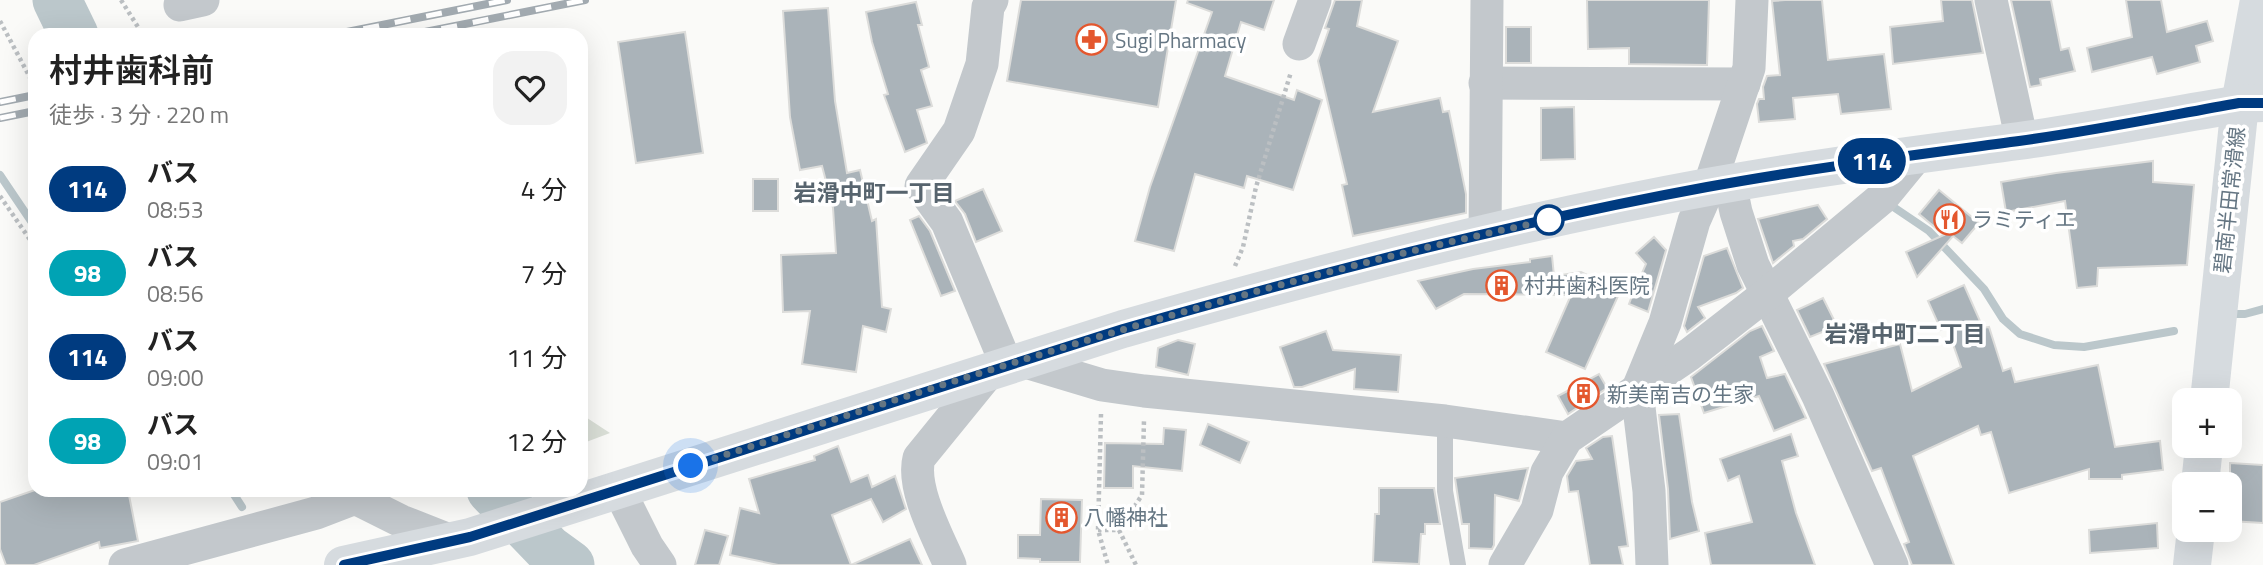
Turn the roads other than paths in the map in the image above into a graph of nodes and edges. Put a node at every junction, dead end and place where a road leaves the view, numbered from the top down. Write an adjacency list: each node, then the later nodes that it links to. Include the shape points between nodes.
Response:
1 (992, 0): 16 (street, via 982,64 959,131 921,186 947,222)
2 (1315, 0): 7 (street)
3 (1487, 0): 8 (street)
4 (1752, 0): 9 (street)
5 (1991, 0): 11 (street)
6 (2258, 18): 10 (main road, 碧南半田常滑線)
7 (1300, 44)
8 (1485, 83): 9 (street); 14 (street)
9 (1744, 84): 13 (street)
10 (2251, 103): 11 (main road); 17 (main road, 碧南半田常滑線)
11 (2022, 141): 12 (main road)
12 (1919, 153): 13 (main road); 15 (street, via 1882,198)
13 (1719, 185): 14 (main road); 15 (street, via 1736,212); 18 (street, via 1694,220 1665,323)
14 (1485, 234): 16 (main road, via 1233,298)
15 (1767, 294): 18 (street); 30 (street, via 1818,396)
16 (1006, 367): 19 (street, via 1144,391); 21 (main road); 26 (street, via 919,458 925,506)
17 (2211, 388)
18 (1637, 391): 20 (street); 29 (street)
19 (1445, 421): 20 (street); 27 (lane, via 1445,491)
20 (1567, 438): 28 (street, via 1547,472 1536,510)
21 (619, 490): 22 (main road); 25 (street)
22 (461, 539): 23 (street, via 401,521 355,498); 24 (main road)
23 (125, 565)
24 (343, 565)
25 (660, 565)
26 (950, 565)
27 (1458, 565)
28 (1505, 565)
29 (1652, 565)
30 (1892, 565)

